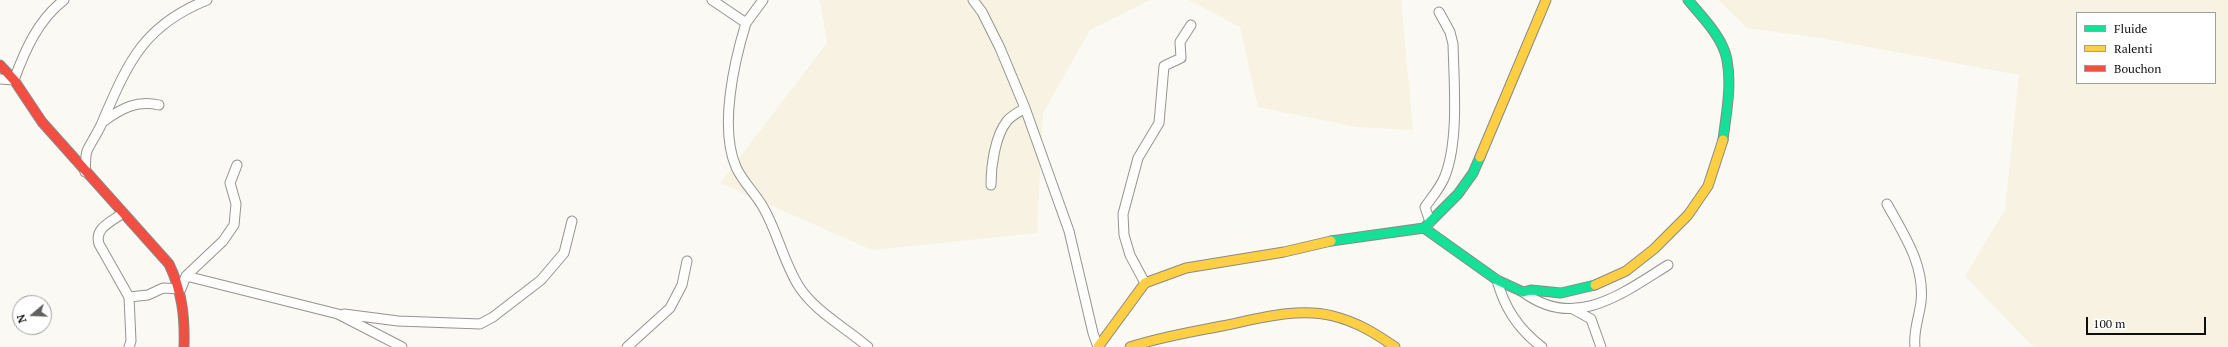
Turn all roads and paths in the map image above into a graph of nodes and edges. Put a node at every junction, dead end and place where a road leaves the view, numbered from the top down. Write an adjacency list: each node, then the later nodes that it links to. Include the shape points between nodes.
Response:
1 (64, 0): 13 (street, via 45,19 26,47)
2 (207, 0): 16 (street, via 166,21 148,37 125,72)
3 (712, 0): 9 (street)
4 (763, 0): 9 (street)
5 (973, 0): 15 (street, via 1000,48)
6 (1546, 0): 23 (street, via 1473,173 1458,194)
7 (1688, 0): 30 (street, via 1723,47 1729,70 1722,145 1708,186 1688,215 1654,249 1626,271 1590,287 1561,294 1531,290)
8 (1439, 12): 23 (street, via 1450,32 1453,44 1454,121 1452,147 1445,177 1425,207)
9 (746, 23): 38 (street, via 731,88 729,121 736,169 763,207 798,285 824,313)
10 (1191, 25): 28 (street, via 1180,42 1181,58 1164,66 1159,123 1138,158 1123,214 1124,235 1130,255)
11 (0, 66): 13 (street)
12 (0, 80): 13 (street)
13 (14, 80): 18 (street, via 42,122)
14 (159, 105): 16 (street, via 136,103 118,111)
15 (1025, 108): 19 (street, via 1006,122 1000,134 991,172); 39 (street, via 1069,231)
16 (103, 122): 18 (street, via 86,152)
17 (237, 165): 26 (street, via 230,184 236,204 234,225 223,242)
18 (85, 172): 21 (street)
19 (991, 185)
20 (1887, 204): 44 (street, via 1920,270 1921,302 1914,333)
21 (123, 214): 29 (street, via 168,264); 31 (street, via 99,230 96,237)
22 (572, 221): 33 (street, via 564,253 541,280 480,324 398,321)
23 (1427, 225): 27 (street); 28 (street, via 1186,268)
24 (687, 261): 37 (street, via 682,286 670,308)
25 (1668, 265): 32 (street, via 1621,296 1603,303)
26 (186, 276): 29 (street); 33 (street)
27 (1497, 280): 30 (street); 42 (street, via 1502,300 1510,313 1530,338)
28 (1145, 283): 39 (street)
29 (181, 289): 31 (street, via 163,288 148,295); 35 (street, via 186,323)
30 (1523, 292): 32 (street, via 1543,304)
31 (128, 297): 34 (street, via 131,341)
32 (1573, 309): 43 (street, via 1591,319)
33 (338, 314): 36 (street)
34 (129, 347)
35 (184, 347)
36 (402, 347)
37 (627, 347)
38 (868, 347)
39 (1098, 347)
40 (1130, 347): 41 (street, via 1194,330 1293,312 1319,313 1343,318)
41 (1395, 347)
42 (1542, 347)
43 (1601, 347)
44 (1915, 347)

